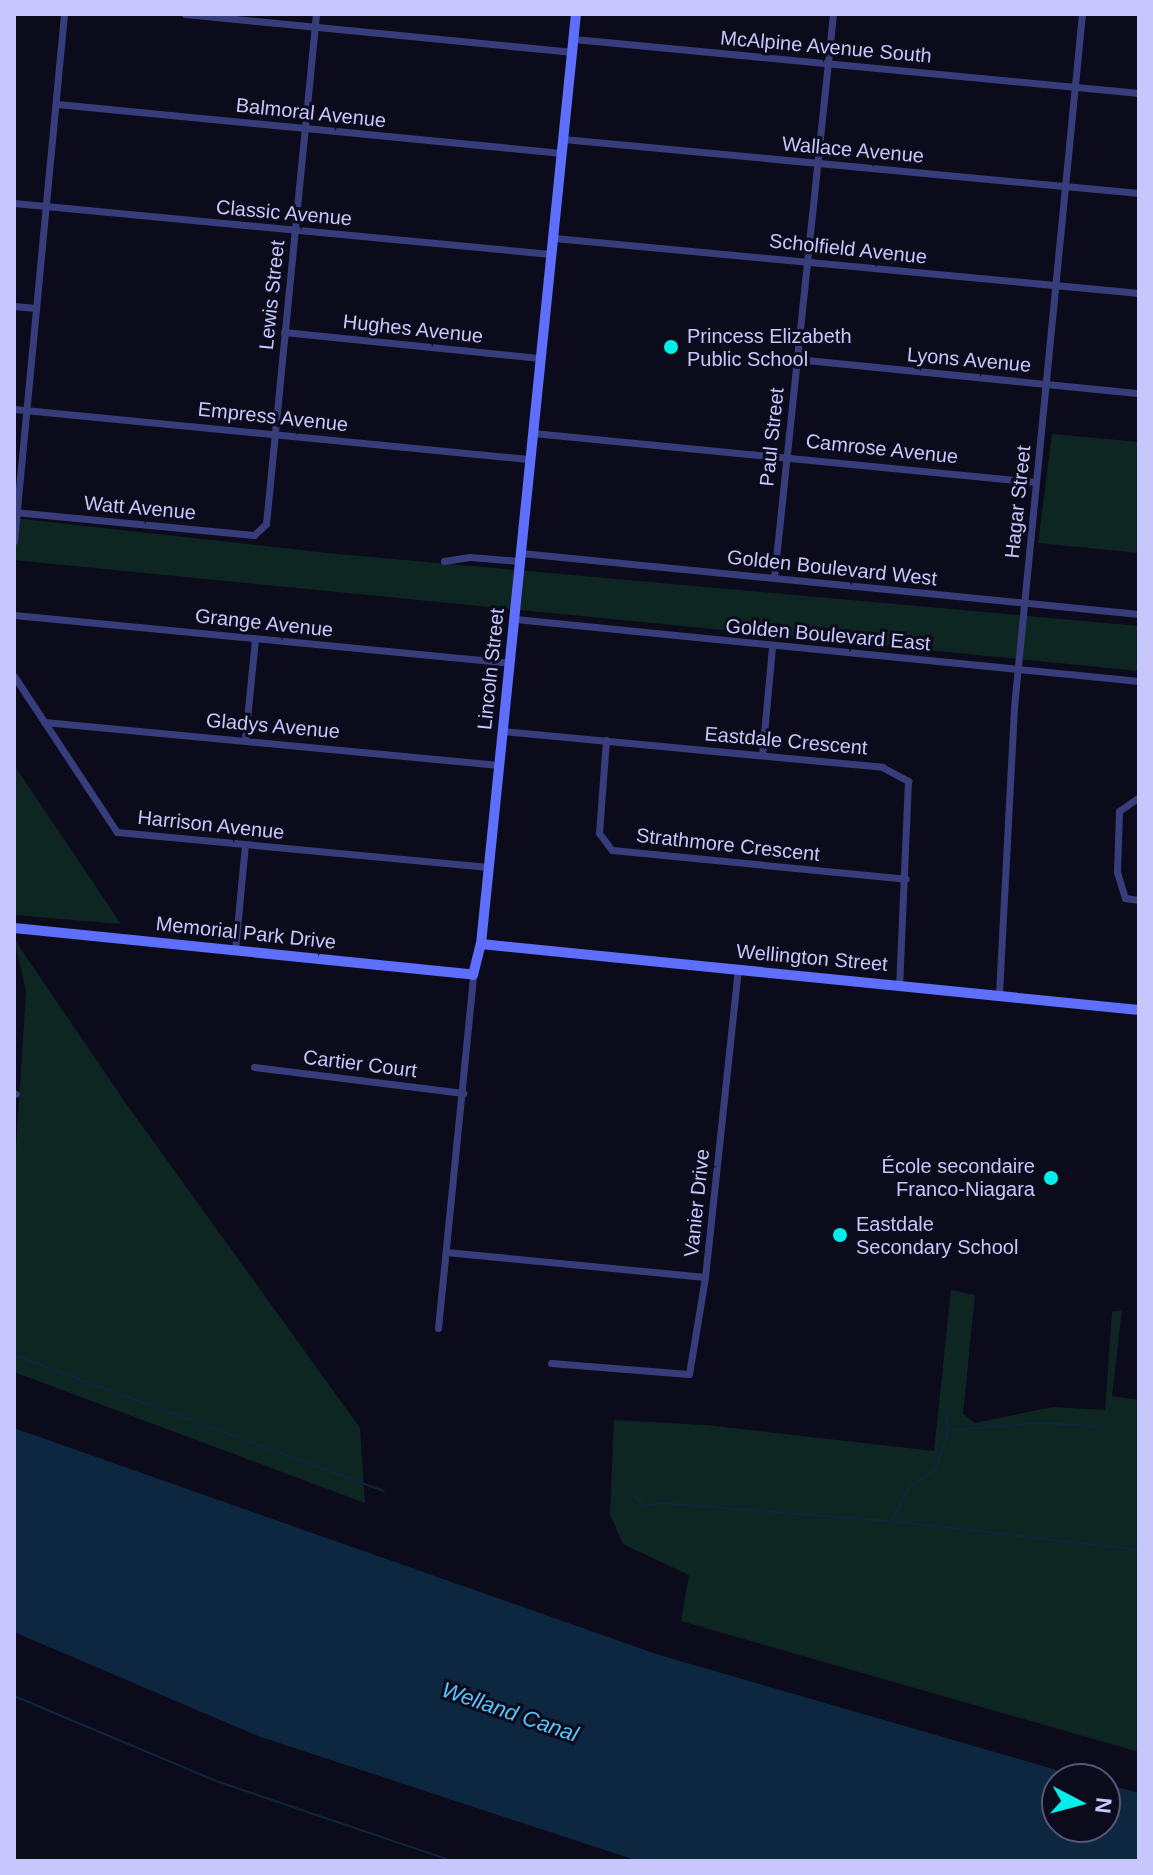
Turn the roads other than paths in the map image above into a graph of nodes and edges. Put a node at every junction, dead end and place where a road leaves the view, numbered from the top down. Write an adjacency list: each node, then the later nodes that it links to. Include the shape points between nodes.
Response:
1 (64, 14): 13 (street)
2 (185, 14): 7 (street)
3 (316, 14): 7 (street, Lewis Street)
4 (576, 14): 8 (main road, Lincoln Street)
5 (833, 14): 10 (street, Paul Street)
6 (1082, 14): 11 (street, Hagar Street)
7 (314, 27): 9 (street); 14 (street, Lewis Street)
8 (574, 39): 9 (main road, Lincoln Street); 10 (street, McAlpine Avenue South)
9 (573, 52): 15 (main road, Lincoln Street)
10 (828, 64): 11 (street, McAlpine Avenue South); 17 (street, Paul Street)
11 (1075, 86): 12 (street, McAlpine Avenue South); 18 (street, Hagar Street)
12 (1139, 93)
13 (57, 104): 14 (street, Balmoral Avenue); 21 (street)
14 (304, 129): 16 (street, Balmoral Avenue); 22 (street, Lewis Street)
15 (563, 139): 16 (main road, Lincoln Street); 17 (street, Wallace Avenue)
16 (562, 153): 23 (main road, Lincoln Street)
17 (817, 163): 18 (street, Wallace Avenue); 25 (street, Paul Street)
18 (1065, 186): 19 (street, Wallace Avenue); 26 (street, Hagar Street)
19 (1139, 193)
20 (14, 203): 21 (street, Classic Avenue)
21 (46, 206): 22 (street, Classic Avenue); 29 (street)
22 (294, 231): 24 (street, Classic Avenue); 30 (street, Lewis Street)
23 (554, 238): 24 (main road, Lincoln Street); 25 (street, Scholfield Avenue)
24 (551, 254): 31 (main road, Lincoln Street)
25 (806, 261): 26 (street, Scholfield Avenue); 32 (street, Paul Street)
26 (1055, 285): 27 (street, Scholfield Avenue); 33 (street, Hagar Street)
27 (1139, 293)
28 (14, 306): 29 (street)
29 (36, 308): 36 (street)
30 (284, 332): 31 (street, Hughes Avenue); 38 (street, Lewis Street)
31 (539, 358): 37 (main road, Lincoln Street)
32 (796, 359): 33 (street, Lyons Avenue); 39 (street, Paul Street)
33 (1046, 383): 34 (street, Lyons Avenue); 41 (street, Hagar Street)
34 (1139, 393)
35 (14, 409): 36 (street, Empress Avenue)
36 (27, 411): 38 (street, Empress Avenue); 42 (street)
37 (533, 433): 39 (street, Camrose Avenue); 40 (main road, Lincoln Street)
38 (275, 434): 40 (street, Empress Avenue); 43 (street, Lewis Street, via 266,524)
39 (787, 455): 41 (street, Camrose Avenue); 47 (street, Paul Street)
40 (529, 459): 45 (main road, Lincoln Street)
41 (1036, 482): 48 (street, Hagar Street)
42 (15, 512): 43 (street, Watt Avenue, via 254,535); 44 (street)
43 (261, 530)
44 (14, 541)
45 (521, 557): 46 (street, Golden Boulevard West); 47 (street, Golden Boulevard West); 51 (main road, Lincoln Street)
46 (444, 561)
47 (774, 578): 48 (street, Golden Boulevard West)
48 (1024, 603): 49 (street, Golden Boulevard West); 55 (street, Hagar Street)
49 (1139, 614)
50 (14, 615): 52 (street, Grange Avenue)
51 (515, 619): 53 (street, Golden Boulevard East); 54 (main road, Lincoln Street)
52 (255, 639): 54 (street, Grange Avenue); 60 (street)
53 (772, 648): 55 (street, Golden Boulevard East); 62 (street)
54 (510, 663): 59 (main road, Lincoln Street)
55 (1018, 668): 57 (street, Golden Boulevard East); 75 (street, Hagar Street)
56 (14, 676): 58 (street, Harrison Avenue)
57 (1139, 681)
58 (44, 722): 60 (street, Gladys Avenue); 65 (street, Harrison Avenue, via 117,832)
59 (503, 731): 61 (street, Eastdale Crescent); 63 (main road, Lincoln Street)
60 (245, 739): 63 (street, Gladys Avenue)
61 (606, 740): 62 (street, Eastdale Crescent); 67 (street, Strathmore Crescent, via 599,833 612,850)
62 (762, 755): 67 (street, Eastdale Crescent, via 882,767 908,781)
63 (499, 765): 66 (main road, Lincoln Street)
64 (1139, 797): 68 (street, via 1119,811 1117,872 1125,898)
65 (245, 845): 66 (street, Harrison Avenue); 71 (street)
66 (488, 867): 70 (main road, Lincoln Street)
67 (906, 879): 74 (street, Eastdale Crescent)
68 (1139, 900)
69 (14, 928): 71 (main road, Memorial Park Drive)
70 (481, 944): 72 (main road, Wellington Street); 73 (main road, Lincoln Street)
71 (235, 950): 73 (main road, Memorial Park Drive)
72 (738, 969): 74 (main road, Wellington Street); 80 (street, Vanier Drive)
73 (473, 975): 78 (street, Lincoln Street)
74 (899, 984): 75 (main road, Wellington Street)
75 (999, 994): 76 (main road, Wellington Street)
76 (1139, 1010)
77 (254, 1067): 78 (street, Cartier Court)
78 (463, 1093): 79 (street, Lincoln Street)
79 (446, 1252): 80 (street, Vanier Drive); 81 (street, Lincoln Street)
80 (705, 1277): 82 (street, via 689,1374)
81 (438, 1328)
82 (551, 1363)

